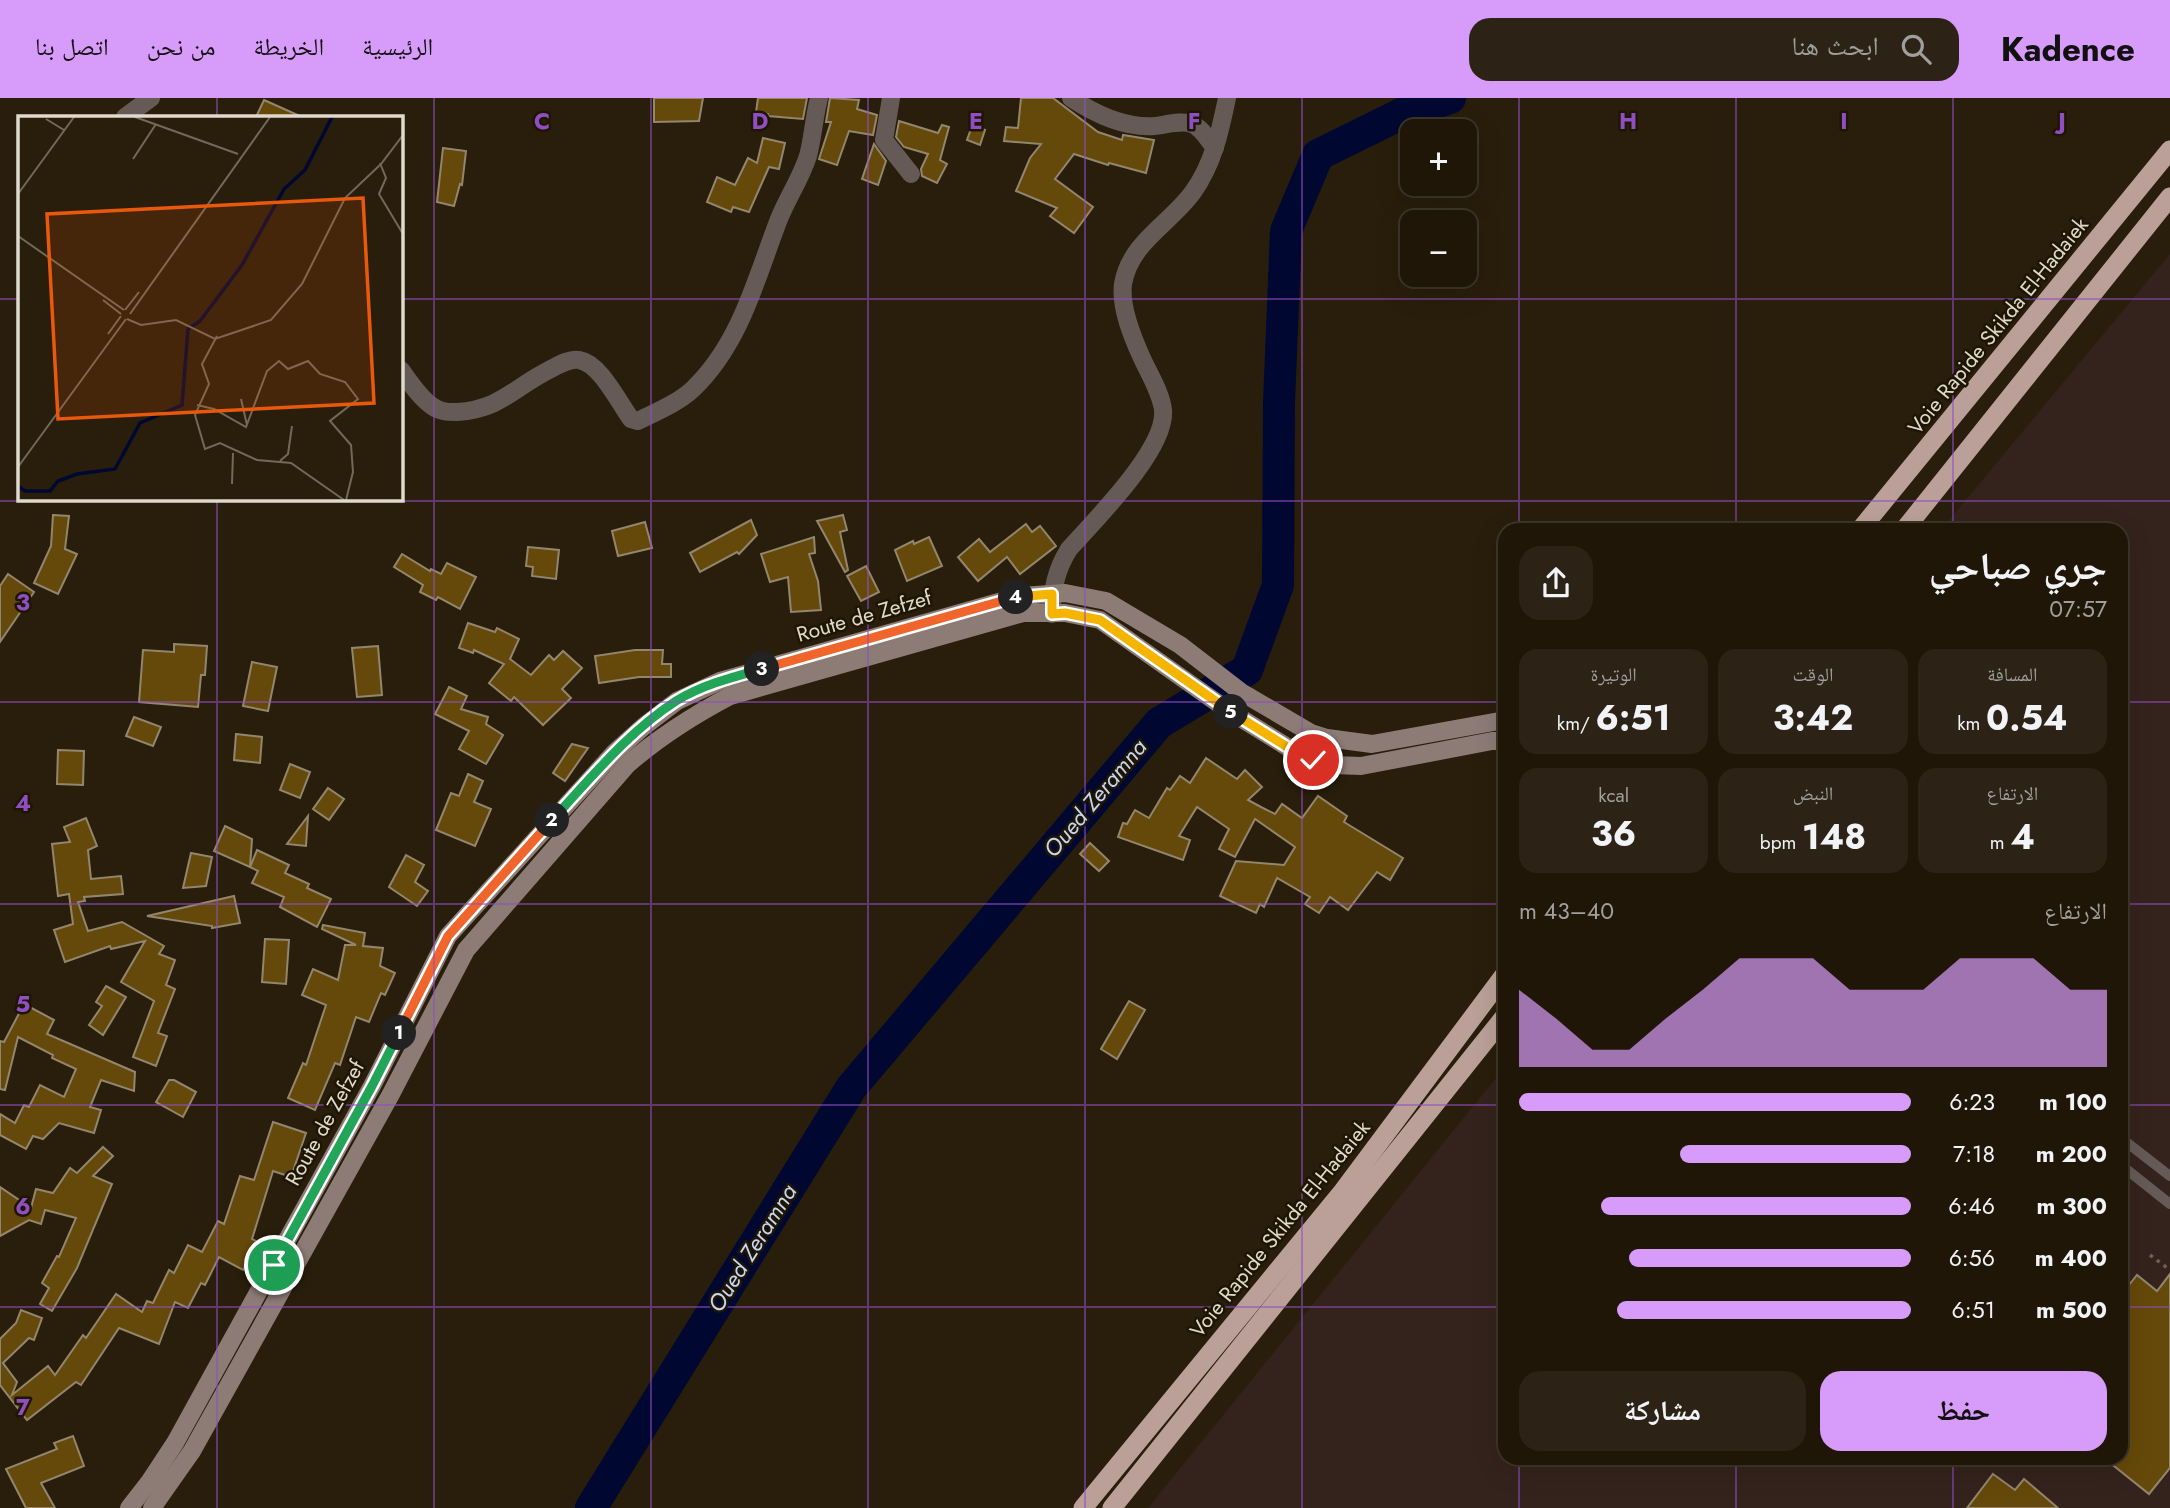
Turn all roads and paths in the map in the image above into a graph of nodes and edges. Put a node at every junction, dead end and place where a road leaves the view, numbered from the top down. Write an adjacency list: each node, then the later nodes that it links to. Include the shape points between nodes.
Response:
1 (151, 98): 6 (street)
2 (819, 98): 11 (street, via 801,175 747,307 724,352 692,390 638,421 631,419 592,367 579,359 535,377 478,410 447,412 419,395)
3 (891, 98): 9 (street, via 884,140)
4 (1071, 98): 7 (street, via 1097,115 1130,125 1189,123)
5 (1227, 98): 7 (street)
6 (126, 116)
7 (1215, 148): 14 (street, via 1194,191 1148,236 1132,259 1123,285 1135,343 1163,411 1161,428 1139,468 1069,549)
8 (2170, 150): 12 (highway, Voie Rapide Skikda El-Hadaiek)
9 (911, 174)
10 (2170, 197): 13 (highway)
11 (402, 371)
12 (1866, 523)
13 (1910, 523)
14 (1052, 594): 15 (street); 16 (main road, Route de Zefzef, via 1106,601 1311,733 1372,744); 26 (main road, Route de Zefzef, via 1020,596 720,681 677,701 614,753 448,936 372,1086 194,1407)
15 (1052, 614): 17 (main road, Route de Zefzef, via 1100,620 1226,709 1297,753 1333,765 1362,766); 27 (main road, Route de Zefzef, via 1023,613 730,696 688,718 627,765 466,950 192,1451)
16 (1498, 721)
17 (1498, 741)
18 (1498, 983): 28 (highway, Voie Rapide Skikda El-Hadaiek, via 1343,1191)
19 (1498, 1025): 29 (highway, Voie Rapide Skikda El-Hadaiek)
20 (2128, 1143): 22 (lane)
21 (2128, 1171): 23 (lane)
22 (2170, 1176)
23 (2170, 1204)
24 (2150, 1255): 25 (path)
25 (2170, 1270)
26 (129, 1508)
27 (152, 1508)
28 (1083, 1508)
29 (1112, 1508)

